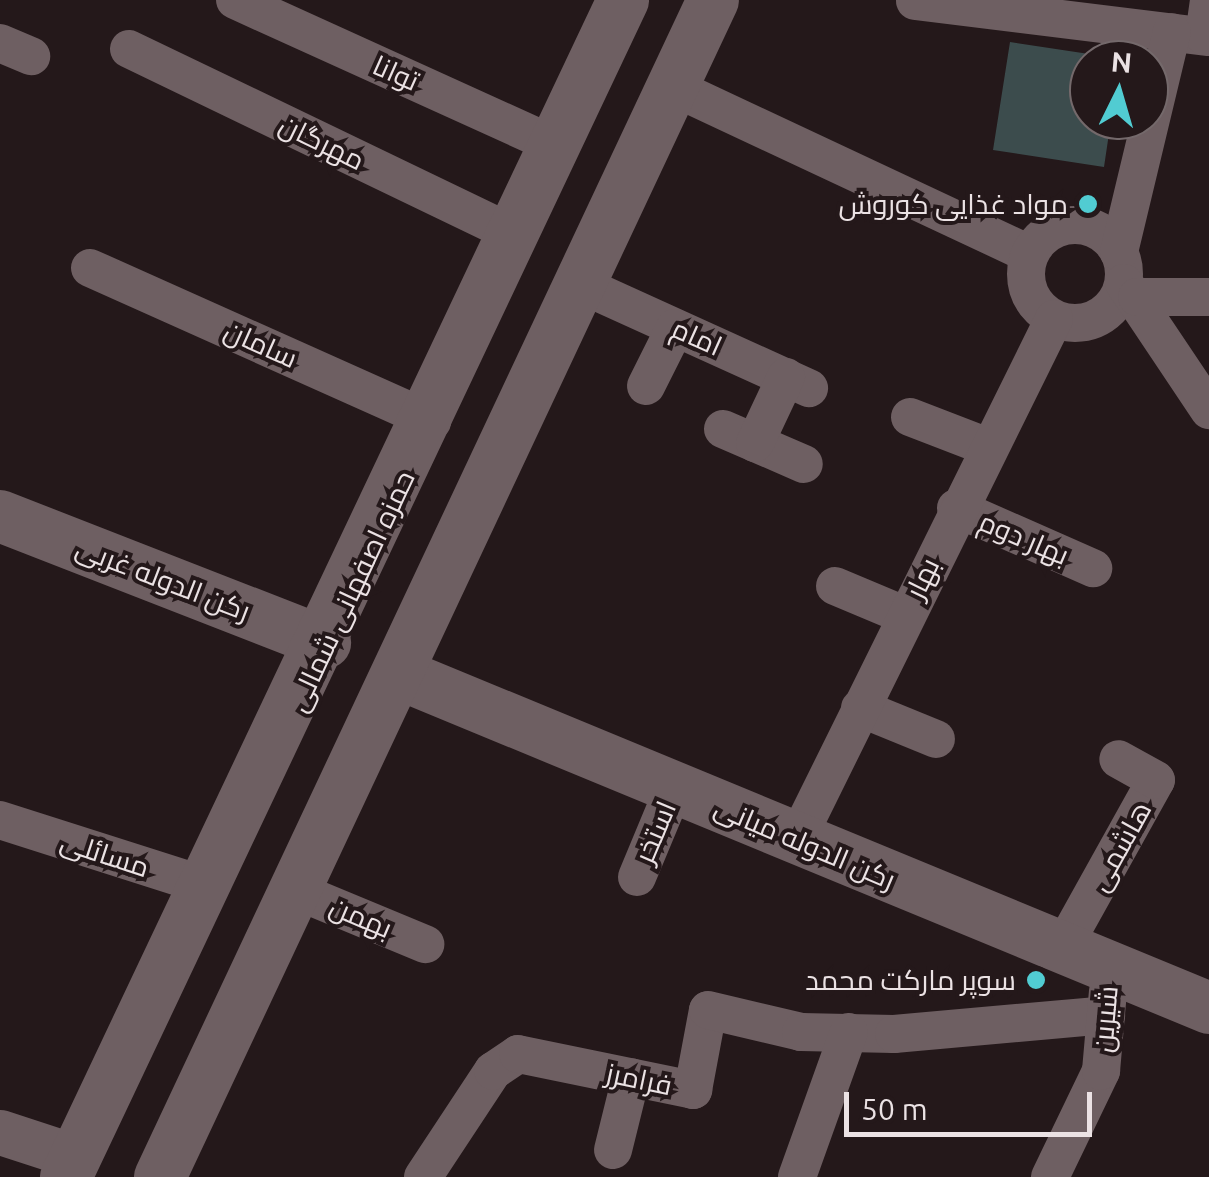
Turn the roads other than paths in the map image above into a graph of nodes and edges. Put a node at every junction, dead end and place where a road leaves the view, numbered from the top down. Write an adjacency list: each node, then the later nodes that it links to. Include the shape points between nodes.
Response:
1 (235, 0): 8 (street, توانا)
2 (623, 0): 8 (main road, حمزه اصفهانی شمالی)
3 (713, 0): 7 (main road)
4 (915, 0): 5 (street)
5 (1198, 26): 12 (street)
6 (129, 48): 9 (street, مهرگان)
7 (675, 88): 10 (street); 13 (main road)
8 (557, 146): 9 (main road, حمزه اصفهانی شمالی)
9 (516, 234): 20 (main road, حمزه اصفهانی شمالی)
10 (1029, 254): 12 (street, via 1066,226 1097,230); 15 (street, via 1031,298)
11 (90, 268): 20 (street, سامان)
12 (1127, 277): 14 (street); 15 (street, via 1098,318); 18 (street)
13 (586, 287): 16 (street, امام); 29 (main road)
14 (1209, 297)
15 (1054, 319): 21 (street, بهار)
16 (675, 328): 17 (street); 22 (street, امام, via 797,382 739,436)
17 (646, 386)
18 (1209, 410)
19 (910, 417): 21 (street)
20 (432, 421): 28 (main road, حمزه اصفهانی شمالی)
21 (985, 446): 23 (street, بهار)
22 (804, 464)
23 (956, 508): 25 (street, بهار دوم); 27 (street, بهار)
24 (0, 516): 28 (main road, رکن الدوله غربی)
25 (1093, 568)
26 (835, 586): 27 (street)
27 (904, 615): 30 (street, بهار)
28 (325, 643): 37 (main road, حمزه اصفهانی شمالی)
29 (402, 674): 33 (main road, رکن الدوله میانی); 38 (main road)
30 (860, 708): 31 (street); 35 (street, بهار)
31 (936, 739)
32 (1118, 760): 40 (street, هاشمی, via 1156,780)
33 (674, 788): 35 (main road, رکن الدوله میانی); 36 (street, استخر)
34 (0, 820): 37 (street, مسائلی)
35 (797, 839): 40 (main road, رکن الدوله میانی)
36 (637, 877)
37 (210, 888): 41 (main road, حمزه اصفهانی شمالی)
38 (298, 891): 39 (street, بهمن); 43 (main road)
39 (425, 944)
40 (1062, 949): 42 (main road, رکن الدوله میانی)
41 (173, 960): 43 (main road, via 178,989 202,1008); 46 (main road, حمزه اصفهانی شمالی)
42 (1108, 992): 44 (main road, رکن الدوله میانی); 45 (street, فرامرز); 55 (street, شیرین, via 1100,1071)
43 (245, 996): 48 (main road)
44 (1209, 1008)
45 (849, 1032): 47 (street, فرامرز, via 708,1010 693,1090); 54 (street)
46 (128, 1052): 48 (main road, via 146,1046 181,1057 192,1072); 51 (main road, حمزه اصفهانی شمالی)
47 (632, 1077): 50 (street); 53 (street, فرامرز, via 518,1054 494,1070)
48 (193, 1108): 52 (main road)
49 (0, 1132): 51 (street)
50 (613, 1150)
51 (72, 1167)
52 (160, 1177)
53 (424, 1177)
54 (797, 1177)
55 (1050, 1177)

